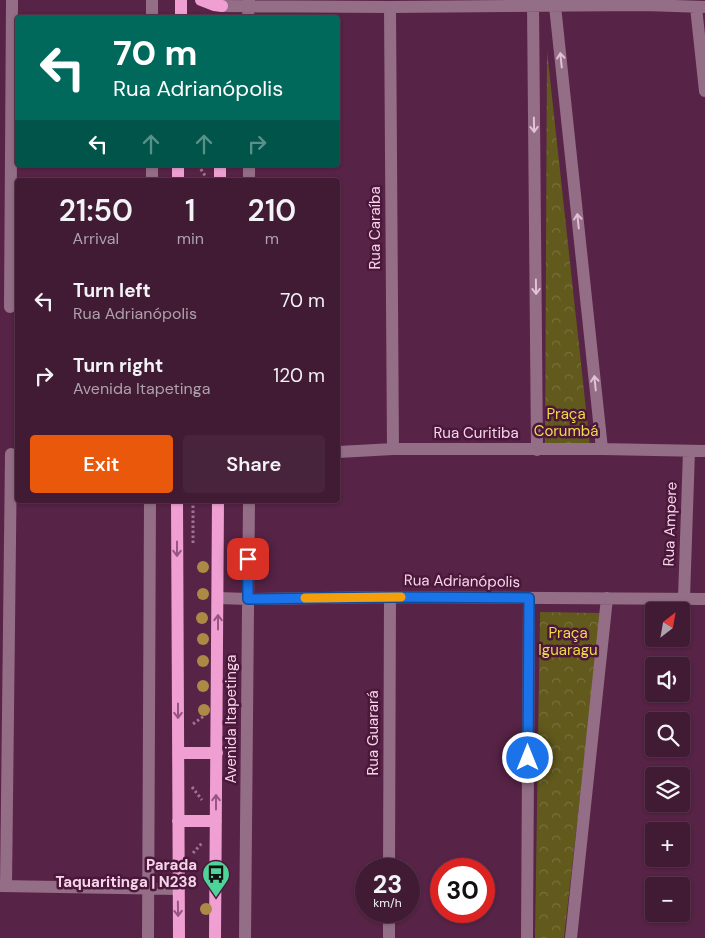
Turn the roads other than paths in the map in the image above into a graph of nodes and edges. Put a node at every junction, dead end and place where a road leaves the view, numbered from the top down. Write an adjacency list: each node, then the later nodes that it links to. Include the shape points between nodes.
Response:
1 (12, 0): 15 (street)
2 (152, 0): 12 (street)
3 (181, 0): 13 (main road)
4 (201, 0): 10 (main road)
5 (644, 2): 7 (street); 9 (street)
6 (533, 6): 7 (street); 8 (street); 18 (street, one-way to 18)
7 (555, 6): 17 (street, one-way to 7)
8 (390, 7): 11 (street); 16 (street, Rua Caraíba)
9 (700, 7): 14 (street)
10 (222, 8): 11 (street)
11 (249, 8)
12 (152, 15)
13 (181, 15)
14 (705, 91)
15 (9, 307)
16 (393, 449): 18 (street, Rua Curitiba); 21 (street, Rua Curitiba)
17 (602, 449): 18 (street, Rua Curitiba); 19 (street, Rua Curitiba)
18 (537, 450)
19 (689, 451): 20 (street, Rua Curitiba); 31 (street, Rua Ampere)
20 (705, 451)
21 (340, 452)
22 (10, 454): 39 (street)
23 (150, 503): 40 (street)
24 (177, 503): 34 (main road, one-way to 34)
25 (218, 503): 28 (main road, Avenida Itapetinga)
26 (249, 503): 32 (street, Avenida Itapetinga)
27 (390, 597): 29 (street, Rua Adrianópolis); 32 (street, Rua Adrianópolis); 38 (street, Rua Guarará)
28 (218, 598): 32 (street, Rua Adrianópolis); 35 (main road, Avenida Itapetinga, one-way to 28)
29 (529, 598): 30 (street, Rua Adrianópolis); 48 (street)
30 (607, 598): 31 (street, Rua Adrianópolis); 49 (street)
31 (684, 598): 33 (street, Rua Adrianópolis)
32 (248, 599): 46 (street, Avenida Itapetinga)
33 (705, 599)
34 (178, 752): 35 (main road); 37 (main road)
35 (217, 754): 36 (main road, Avenida Itapetinga, one-way to 35)
36 (216, 820): 37 (main road); 45 (main road, Avenida Itapetinga)
37 (178, 821): 41 (main road)
38 (389, 858)
39 (3, 886): 40 (street)
40 (149, 889): 41 (street); 43 (street)
41 (178, 889): 44 (main road, one-way to 44)
42 (389, 923): 47 (street)
43 (148, 938)
44 (179, 938)
45 (215, 938)
46 (245, 938)
47 (389, 938)
48 (526, 938)
49 (571, 938)

